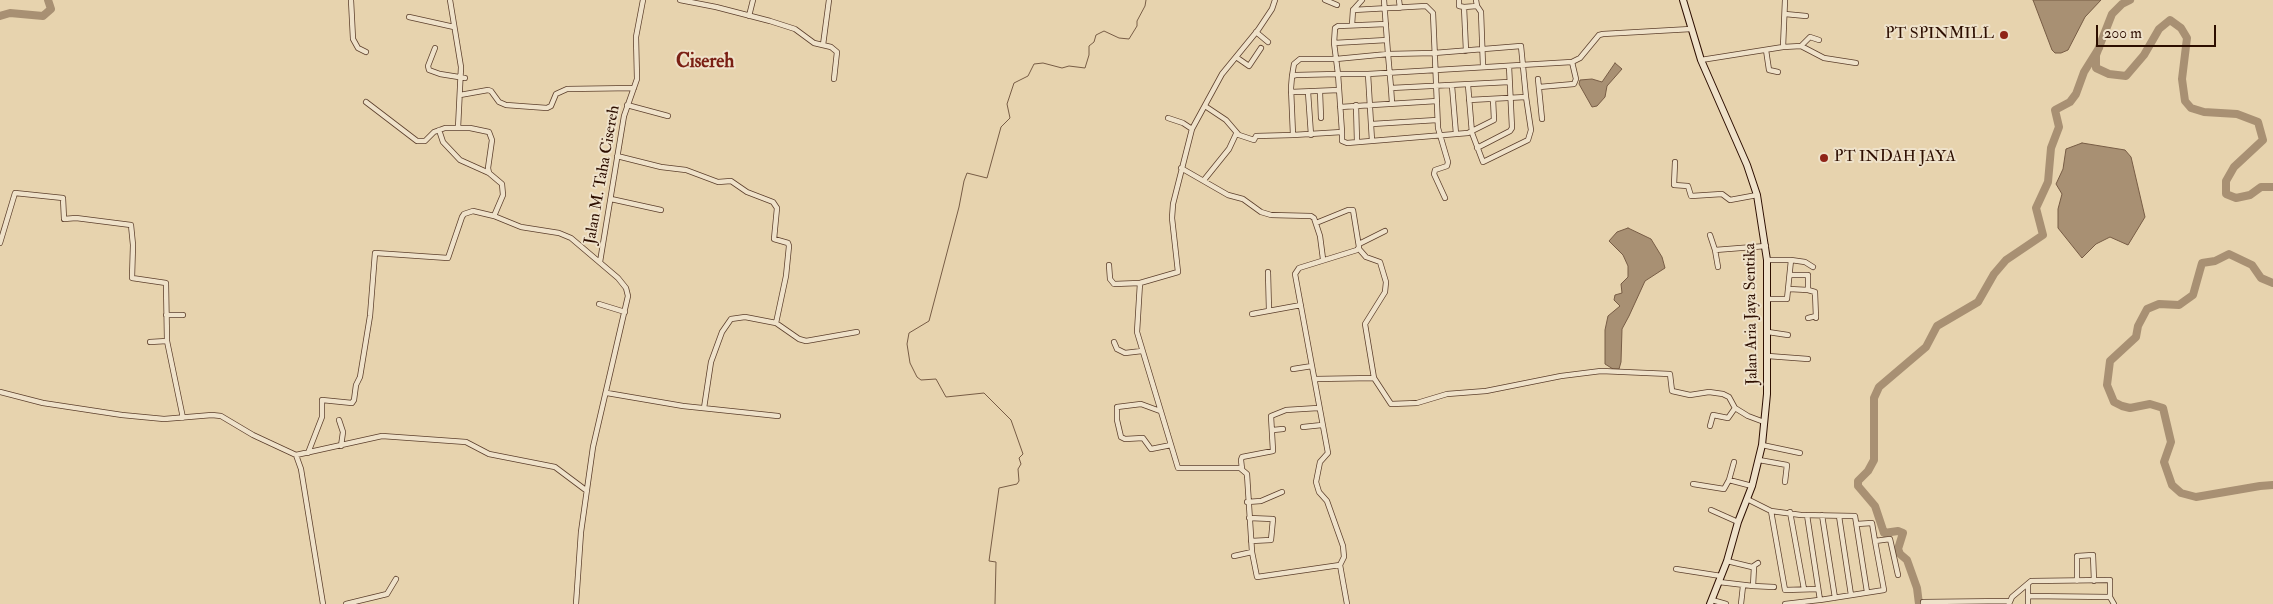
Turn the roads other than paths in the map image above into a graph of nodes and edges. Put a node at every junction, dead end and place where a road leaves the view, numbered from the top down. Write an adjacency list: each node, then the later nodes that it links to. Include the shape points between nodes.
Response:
1 (351, 0): 42 (street, via 354,40 358,48)
2 (450, 0): 28 (street)
3 (643, 0): 68 (street, Jalan M. Taha Cisereh, via 636,36 637,79)
4 (680, 0): 23 (street)
5 (753, 0): 23 (street)
6 (828, 0): 35 (street)
7 (1275, 0): 30 (street)
8 (1325, 0): 16 (street)
9 (1362, 0): 21 (street)
10 (1384, 0): 20 (street)
11 (1399, 0): 19 (street)
12 (1458, 0): 18 (street, via 1459,7)
13 (1476, 0): 17 (street)
14 (1683, 0): 29 (street, Jalan Aria Jaya Sentika)
15 (1785, 0): 22 (street)
16 (1337, 5)
17 (1477, 6): 18 (street); 40 (street)
18 (1464, 7): 43 (street)
19 (1400, 8): 20 (street); 44 (street, via 1430,8 1433,13)
20 (1384, 9): 21 (street); 26 (street)
21 (1353, 10): 27 (street)
22 (1785, 14): 24 (street); 37 (street)
23 (749, 16): 35 (street, via 795,29 814,43)
24 (1806, 16)
25 (408, 17): 28 (street)
26 (1386, 24): 27 (street); 31 (street)
27 (1352, 25): 34 (street, via 1335,28)
28 (454, 27): 60 (street)
29 (1691, 29): 48 (street, Jalan Aria Jaya Sentika); 49 (street, via 1599,35 1580,58)
30 (1256, 32): 33 (street); 46 (street)
31 (1387, 40): 34 (street); 45 (street)
32 (1819, 40): 36 (street, via 1810,37)
33 (1268, 42)
34 (1334, 43): 47 (street)
35 (823, 45): 61 (street, via 837,52)
36 (1801, 46): 37 (street); 50 (street, via 1824,58)
37 (1783, 47): 41 (street)
38 (436, 48): 60 (street, via 428,68)
39 (1261, 48): 46 (street, via 1249,66)
40 (1482, 50): 43 (street); 51 (street, via 1521,46); 52 (street)
41 (1766, 50): 48 (street); 56 (street, via 1769,70)
42 (366, 52)
43 (1466, 52): 44 (street)
44 (1434, 53): 45 (street); 54 (street)
45 (1388, 54): 47 (street); 55 (street)
46 (1236, 57): 85 (street, via 1222,74)
47 (1336, 59): 57 (street); 59 (street, via 1297,60)
48 (1701, 60): 111 (street, Jalan Aria Jaya Sentika)
49 (1572, 62): 51 (street); 67 (street, via 1574,84)
50 (1856, 63)
51 (1524, 65): 53 (street); 75 (street)
52 (1482, 66): 53 (street); 54 (street)
53 (1509, 66): 63 (street)
54 (1436, 70): 55 (street); 65 (street)
55 (1389, 72): 58 (street); 69 (street)
56 (1778, 72)
57 (1338, 74): 58 (street); 59 (street); 70 (street)
58 (1368, 74): 84 (street)
59 (1292, 76): 71 (street)
60 (462, 78): 74 (street)
61 (834, 79)
62 (1538, 79): 67 (street)
63 (1509, 82): 64 (street); 76 (street)
64 (1468, 85): 66 (street); 78 (street)
65 (1436, 86): 66 (street); 69 (street); 79 (street)
66 (1452, 86): 99 (street)
67 (1539, 87): 90 (street)
68 (634, 88): 74 (street, via 567,88 556,94 547,108 506,105 488,90); 82 (street, Jalan M. Taha Cisereh)
69 (1391, 88): 81 (street)
70 (1338, 90): 73 (street); 86 (street)
71 (1291, 92): 72 (street); 100 (street)
72 (1308, 92): 73 (street); 101 (street)
73 (1320, 92): 89 (street)
74 (460, 96): 93 (street)
75 (1526, 97): 76 (street); 105 (street, via 1531,130 1528,140 1484,162)
76 (1510, 98): 77 (street); 105 (street, via 1512,130)
77 (1493, 99): 78 (street); 97 (street, via 1494,120)
78 (1469, 100): 97 (street)
79 (1437, 101): 81 (street); 91 (street)
80 (366, 102): 95 (street, via 417,141 425,141)
81 (1392, 103): 84 (street)
82 (627, 105): 87 (street); 106 (street, Jalan M. Taha Cisereh)
83 (1356, 105): 84 (street); 86 (street); 104 (street)
84 (1371, 105): 92 (street)
85 (1205, 106): 94 (street); 98 (street, via 1226,120)
86 (1340, 107): 96 (street)
87 (668, 116)
88 (1168, 118): 94 (street)
89 (1321, 118)
90 (1542, 119)
91 (1437, 120): 92 (street); 102 (street)
92 (1372, 124): 103 (street)
93 (458, 128): 95 (street); 109 (street, via 490,133)
94 (1192, 129): 108 (street)
95 (439, 130): 109 (street, via 442,142 460,160)
96 (1342, 132): 101 (street); 104 (street, via 1343,142)
97 (1472, 133): 99 (street); 105 (street)
98 (1238, 134): 100 (street, via 1254,140 1256,136); 110 (street)
99 (1456, 134): 102 (street)
100 (1293, 135): 101 (street)
101 (1311, 135)
102 (1438, 136): 103 (street); 112 (street, via 1448,164 1435,170 1434,174)
103 (1372, 140): 104 (street)
104 (1357, 142)
105 (1477, 148)
106 (617, 156): 113 (street, Jalan M. Taha Cisereh); 144 (street, via 686,170 718,182 731,181 747,192 773,202 777,208 774,239 789,246)
107 (1675, 162): 111 (street, via 1674,184 1688,186 1691,196 1722,194 1730,200)
108 (1181, 168): 110 (street); 132 (street, via 1174,191 1172,218 1178,272)
109 (489, 173): 115 (street, via 504,186)
110 (1204, 180): 116 (street, via 1261,212 1311,216)
111 (1757, 195): 121 (street, Jalan Aria Jaya Sentika)
112 (1445, 198)
113 (611, 199): 114 (street); 126 (street, Jalan M. Taha Cisereh)
114 (661, 210)
115 (494, 216): 126 (street, via 520,227 566,235); 176 (street, via 473,211 464,214 448,258 375,253 370,316 354,400 352,403 322,400 322,417)
116 (1316, 223): 120 (street, via 1350,209 1355,217); 123 (street)
117 (1385, 231): 120 (street)
118 (1710, 235): 122 (street)
119 (0, 243): 141 (street, via 15,193 63,198 64,219 131,225 132,278 166,283)
120 (1359, 246): 123 (street); 156 (street, via 1366,257 1380,262 1386,282 1382,298 1365,322)
121 (1766, 246): 122 (street); 124 (street, Jalan Aria Jaya Sentika)
122 (1715, 250): 128 (street)
123 (1323, 259): 137 (street, via 1296,271)
124 (1767, 260): 125 (street); 135 (street, Jalan Aria Jaya Sentika)
125 (1791, 260): 129 (street); 131 (street)
126 (600, 262): 139 (street, Jalan M. Taha Cisereh, via 627,291)
127 (1109, 265): 132 (street, via 1110,279 1114,284)
128 (1718, 267)
129 (1814, 267)
130 (1268, 272): 138 (street)
131 (1791, 275): 133 (street); 134 (street, via 1808,275)
132 (1140, 282): 151 (street, via 1137,332)
133 (1789, 289): 134 (street); 135 (street, via 1786,300)
134 (1808, 290): 143 (street, via 1814,292 1816,317)
135 (1768, 299): 146 (street, Jalan Aria Jaya Sentika)
136 (599, 304): 139 (street)
137 (1301, 305): 138 (street); 154 (street)
138 (1269, 311): 140 (street)
139 (625, 312): 159 (street, Jalan M. Taha Cisereh)
140 (1252, 314)
141 (166, 315): 142 (street); 148 (street)
142 (183, 315)
143 (1808, 318)
144 (776, 323): 145 (street, via 806,341); 160 (street, via 745,317 728,321 711,362)
145 (857, 332)
146 (1768, 332): 147 (street); 152 (street, Jalan Aria Jaya Sentika)
147 (1788, 335)
148 (167, 341): 149 (street); 165 (street)
149 (150, 342)
150 (1114, 342): 151 (street, via 1117,349 1125,353)
151 (1142, 351): 163 (street)
152 (1768, 356): 153 (street); 167 (street, Jalan Aria Jaya Sentika)
153 (1808, 359)
154 (1312, 366): 155 (street); 157 (street)
155 (1293, 368)
156 (1374, 378): 157 (street); 162 (street, via 1386,399 1397,405 1447,394 1600,371 1670,374 1672,391 1723,394 1729,397)
157 (1315, 379): 161 (street)
158 (0, 392): 165 (street, via 43,403 122,414)
159 (607, 393): 160 (street); 186 (street, Jalan M. Taha Cisereh, via 593,447)
160 (704, 408): 164 (street)
161 (1318, 408): 168 (street); 172 (street, via 1271,416)
162 (1735, 408): 167 (street); 169 (street, via 1728,418 1713,415)
163 (1160, 411): 173 (street); 173 (street, via 1141,404 1118,407 1121,437 1143,438 1151,449)
164 (778, 416)
165 (183, 418): 178 (street, via 221,416)
166 (339, 420): 175 (street, via 343,432)
167 (1764, 422): 174 (street, Jalan Aria Jaya Sentika)
168 (1322, 425): 170 (street); 204 (street, via 1328,453 1320,462 1316,482 1327,501 1343,546 1344,557)
169 (1710, 426)
170 (1303, 427)
171 (1284, 429): 172 (street)
172 (1273, 430): 181 (street, via 1273,451 1242,457)
173 (1171, 445): 181 (street, via 1180,469)
174 (1762, 445): 177 (street); 179 (street, Jalan Aria Jaya Sentika)
175 (341, 446): 176 (street); 186 (street, via 382,436 466,442 489,454 555,467)
176 (308, 453): 178 (street)
177 (1800, 453)
178 (296, 456): 225 (street, via 301,469)
179 (1759, 460): 183 (street, via 1787,465); 185 (street, Jalan Aria Jaya Sentika)
180 (1734, 462): 182 (street)
181 (1242, 469): 189 (street, via 1247,474)
182 (1729, 480): 184 (street, via 1724,489); 185 (street)
183 (1785, 482)
184 (1693, 484)
185 (1752, 486): 188 (street, Jalan Aria Jaya Sentika)
186 (587, 491): 227 (street, Jalan M. Taha Cisereh)
187 (1282, 492): 189 (street, via 1261,501)
188 (1747, 499): 191 (street); 197 (street, Jalan Aria Jaya Sentika)
189 (1247, 502): 196 (street)
190 (1711, 510): 197 (street)
191 (1771, 511): 192 (street); 215 (street, via 1784,589)
192 (1790, 512): 193 (street); 215 (street)
193 (1807, 515): 194 (street); 216 (street)
194 (1822, 515): 195 (street); 221 (street)
195 (1839, 516): 198 (street, via 1855,516); 218 (street)
196 (1249, 518): 199 (street); 199 (street, via 1273,519 1271,540)
197 (1738, 522): 203 (street, Jalan Aria Jaya Sentika)
198 (1856, 524): 200 (street, via 1872,523); 217 (street)
199 (1251, 541): 201 (street)
200 (1875, 541): 206 (street, via 1890,539); 217 (street, via 1884,590)
201 (1252, 552): 202 (street); 204 (street, via 1259,577)
202 (1234, 556)
203 (1727, 561): 208 (street, Jalan Aria Jaya Sentika); 213 (street, via 1756,565)
204 (1340, 565): 228 (street)
205 (1676, 570): 208 (street)
206 (1898, 575)
207 (396, 579): 226 (street, via 387,594)
208 (1720, 579): 212 (street); 223 (street, Jalan Aria Jaya Sentika)
209 (2077, 581): 210 (street); 210 (street, via 2076,556 2093,555); 211 (street, via 2031,581)
210 (2094, 581): 220 (street, via 2110,580)
211 (2028, 584): 219 (street); 224 (street)
212 (1743, 586): 213 (street); 230 (street)
213 (1753, 586): 214 (street)
214 (1774, 587)
215 (1804, 589): 216 (street)
216 (1818, 589): 222 (street)
217 (1867, 592): 218 (street)
218 (1851, 595): 221 (street)
219 (2028, 596): 220 (street); 233 (street)
220 (2110, 596): 234 (street)
221 (1835, 598): 222 (street)
222 (1819, 600): 231 (street)
223 (1711, 602): 229 (street)
224 (2009, 602): 232 (street)
225 (323, 604)
226 (346, 604)
227 (576, 604)
228 (1347, 604)
229 (1726, 604)
230 (1741, 604)
231 (1785, 604)
232 (1923, 604)
233 (2028, 604)
234 (2114, 604)

